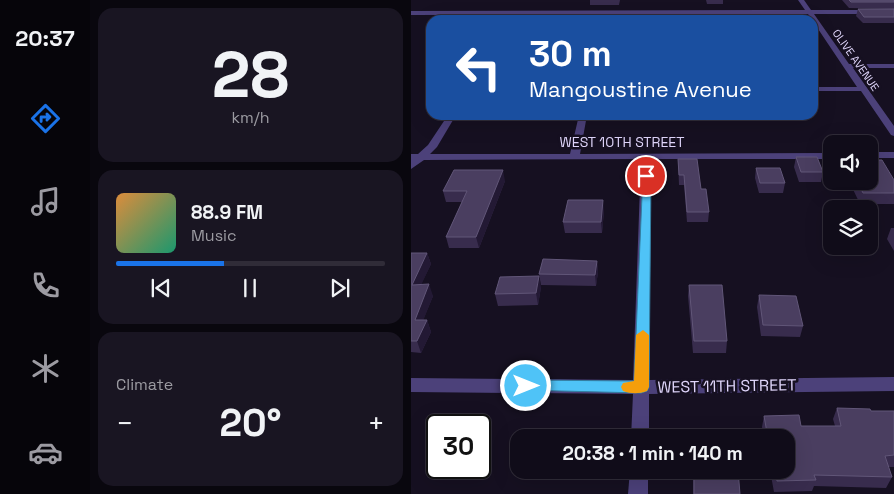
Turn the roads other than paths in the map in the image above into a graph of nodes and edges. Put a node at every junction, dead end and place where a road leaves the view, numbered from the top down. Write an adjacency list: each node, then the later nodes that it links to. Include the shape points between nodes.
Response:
1 (801, 0): 3 (street, OLIVE AVENUE)
2 (749, 12): 3 (street); 7 (street, via 648,10); 8 (street)
3 (810, 12): 4 (street); 9 (street, OLIVE AVENUE)
4 (894, 12)
5 (411, 13): 6 (street, via 508,10)
6 (575, 15)
7 (598, 15)
8 (750, 15)
9 (812, 15)
10 (818, 24): 11 (street, OLIVE AVENUE)
11 (846, 66): 12 (street); 13 (street, OLIVE AVENUE)
12 (894, 66)
13 (863, 89): 14 (street); 17 (street, OLIVE AVENUE)
14 (818, 90)
15 (449, 120): 23 (street, via 432,147)
16 (582, 120): 20 (street)
17 (894, 133)
18 (878, 155): 19 (street)
19 (894, 155)
20 (574, 156): 21 (street, WEST 10TH STREET); 23 (street, WEST 10TH STREET)
21 (646, 156): 22 (street, WEST 10TH STREET); 27 (street)
22 (823, 156)
23 (416, 157): 24 (street)
24 (411, 166)
25 (894, 384): 27 (street, WEST 11TH STREET)
26 (411, 385): 27 (street, WEST 11TH STREET)
27 (641, 387): 28 (street)
28 (640, 429)
29 (639, 479): 30 (street)
30 (638, 494)

